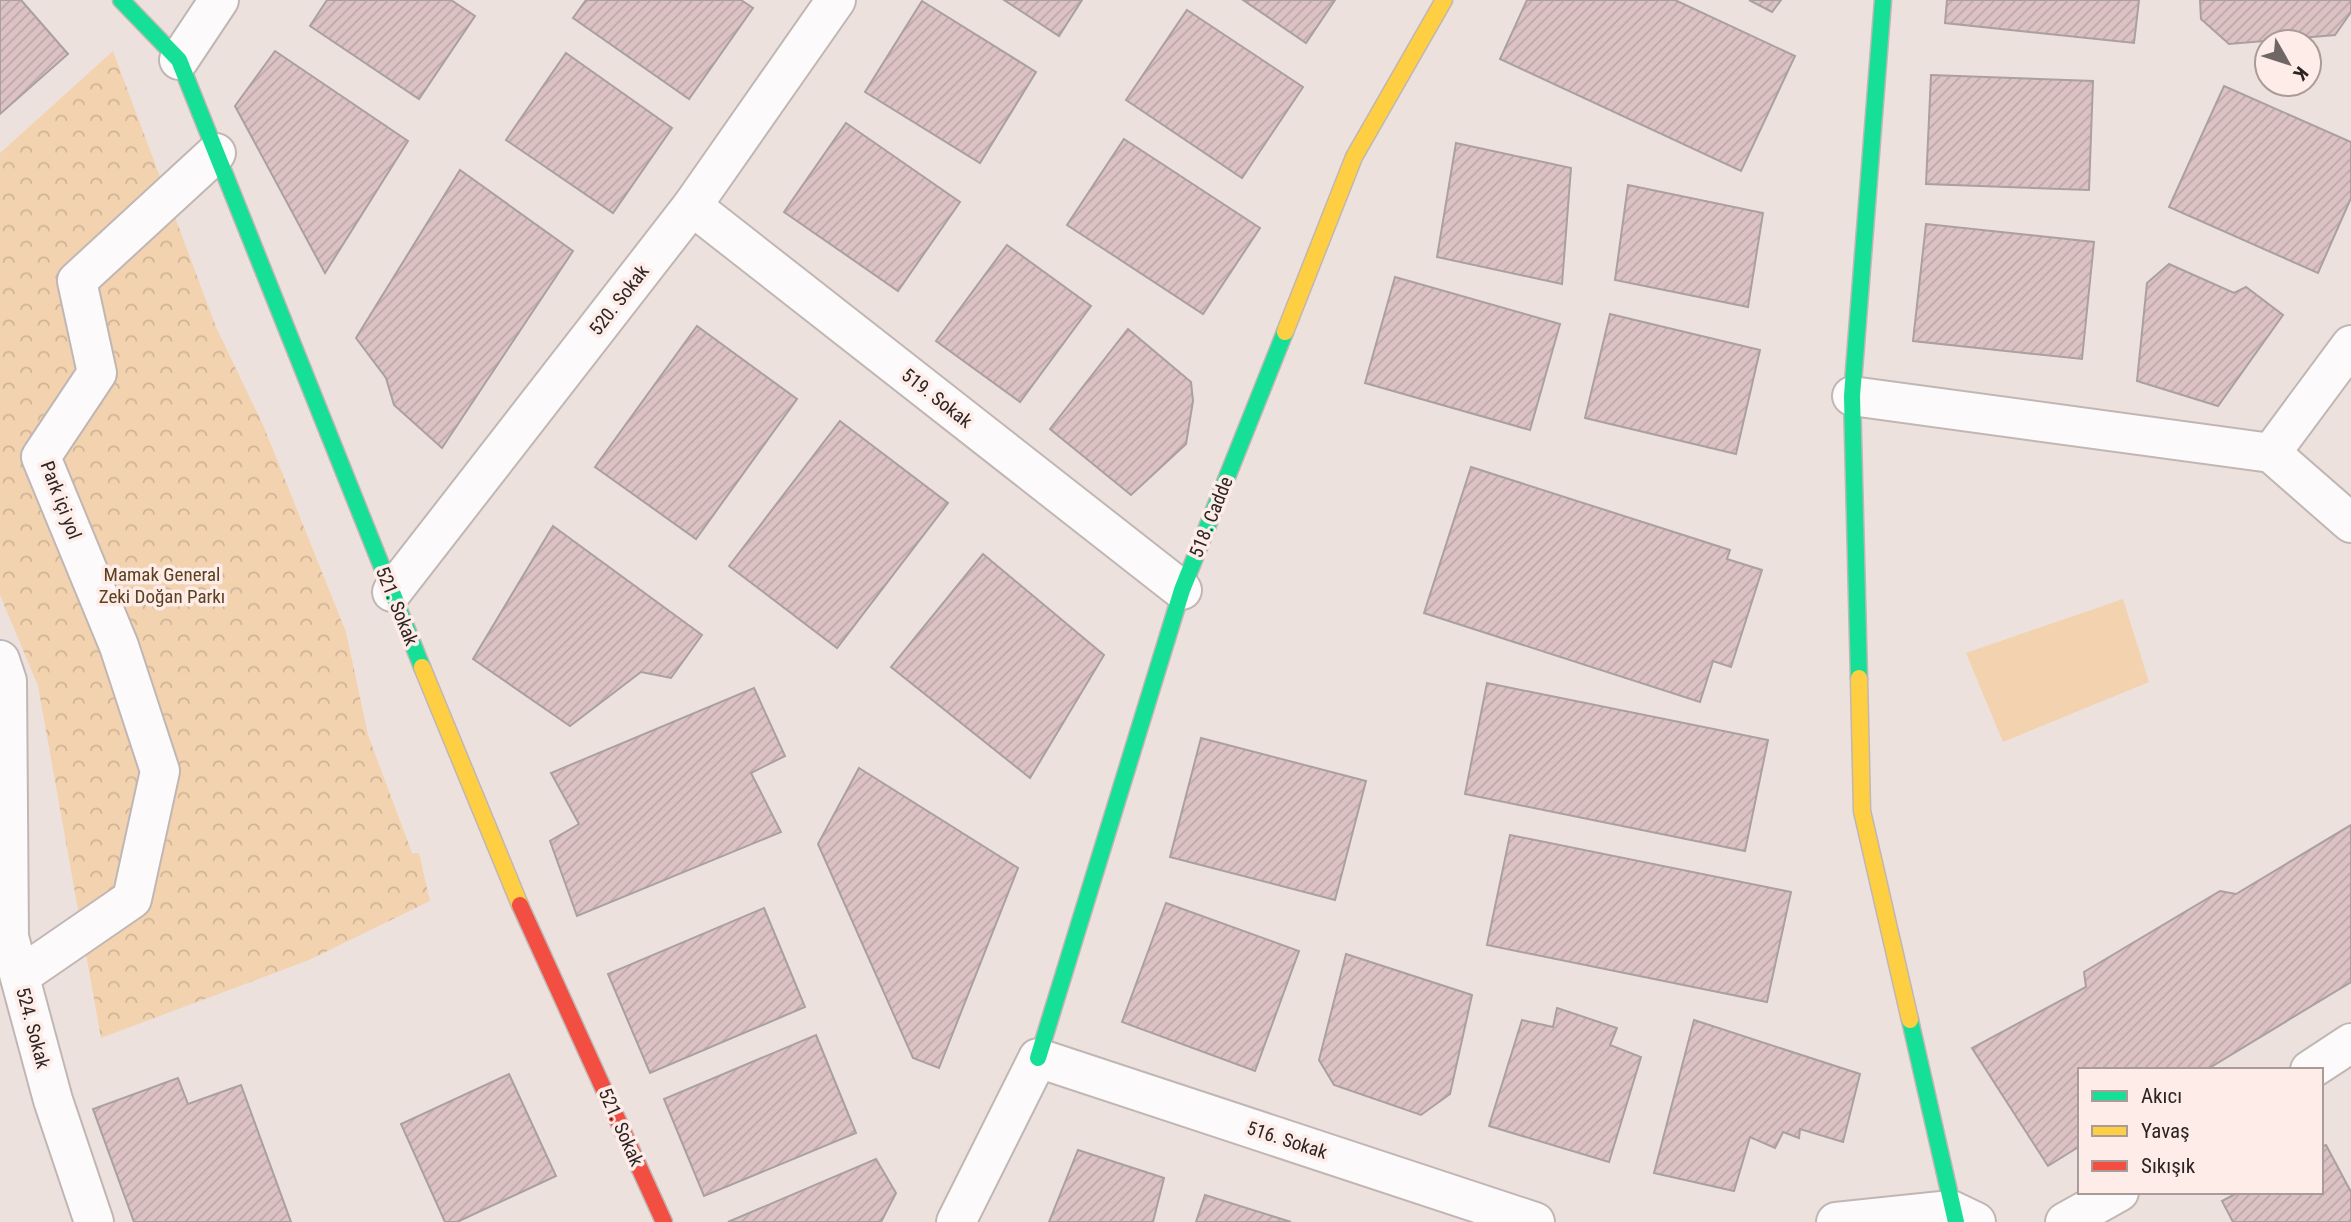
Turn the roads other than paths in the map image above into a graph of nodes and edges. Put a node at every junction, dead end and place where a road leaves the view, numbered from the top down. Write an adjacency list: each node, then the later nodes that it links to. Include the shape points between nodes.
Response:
1 (121, 0): 6 (street, 521. Sokak)
2 (219, 0): 6 (street)
3 (836, 0): 8 (street, 520. Sokak)
4 (1444, 0): 13 (street, 518. Cadde, via 1354,157)
5 (1883, 0): 10 (street)
6 (179, 60): 7 (street, 521. Sokak)
7 (216, 153): 14 (street, 521. Sokak); 17 (street, Park içi yol, via 78,281 97,373 41,457 119,646 160,771 132,899)
8 (692, 206): 13 (street, 519. Sokak); 14 (street, 520. Sokak)
9 (2351, 345): 11 (street)
10 (1852, 396): 11 (street); 22 (street, via 1862,811)
11 (2271, 453): 12 (street)
12 (2351, 523)
13 (1182, 590): 19 (street, 518. Cadde)
14 (392, 592): 24 (street, 521. Sokak, via 494,847)
15 (0, 660): 16 (street, 524. Sokak, via 8,681)
16 (5, 937): 17 (street, 524. Sokak)
17 (20, 976): 23 (street, 524. Sokak, via 53,1100)
18 (2351, 1043): 20 (street)
19 (1038, 1058): 25 (street); 26 (street, 516. Sokak)
20 (2313, 1068)
21 (2115, 1194): 28 (street)
22 (1961, 1218): 27 (street)
23 (94, 1222)
24 (664, 1222)
25 (956, 1222)
26 (1535, 1222)
27 (1836, 1222)
28 (2065, 1222)

